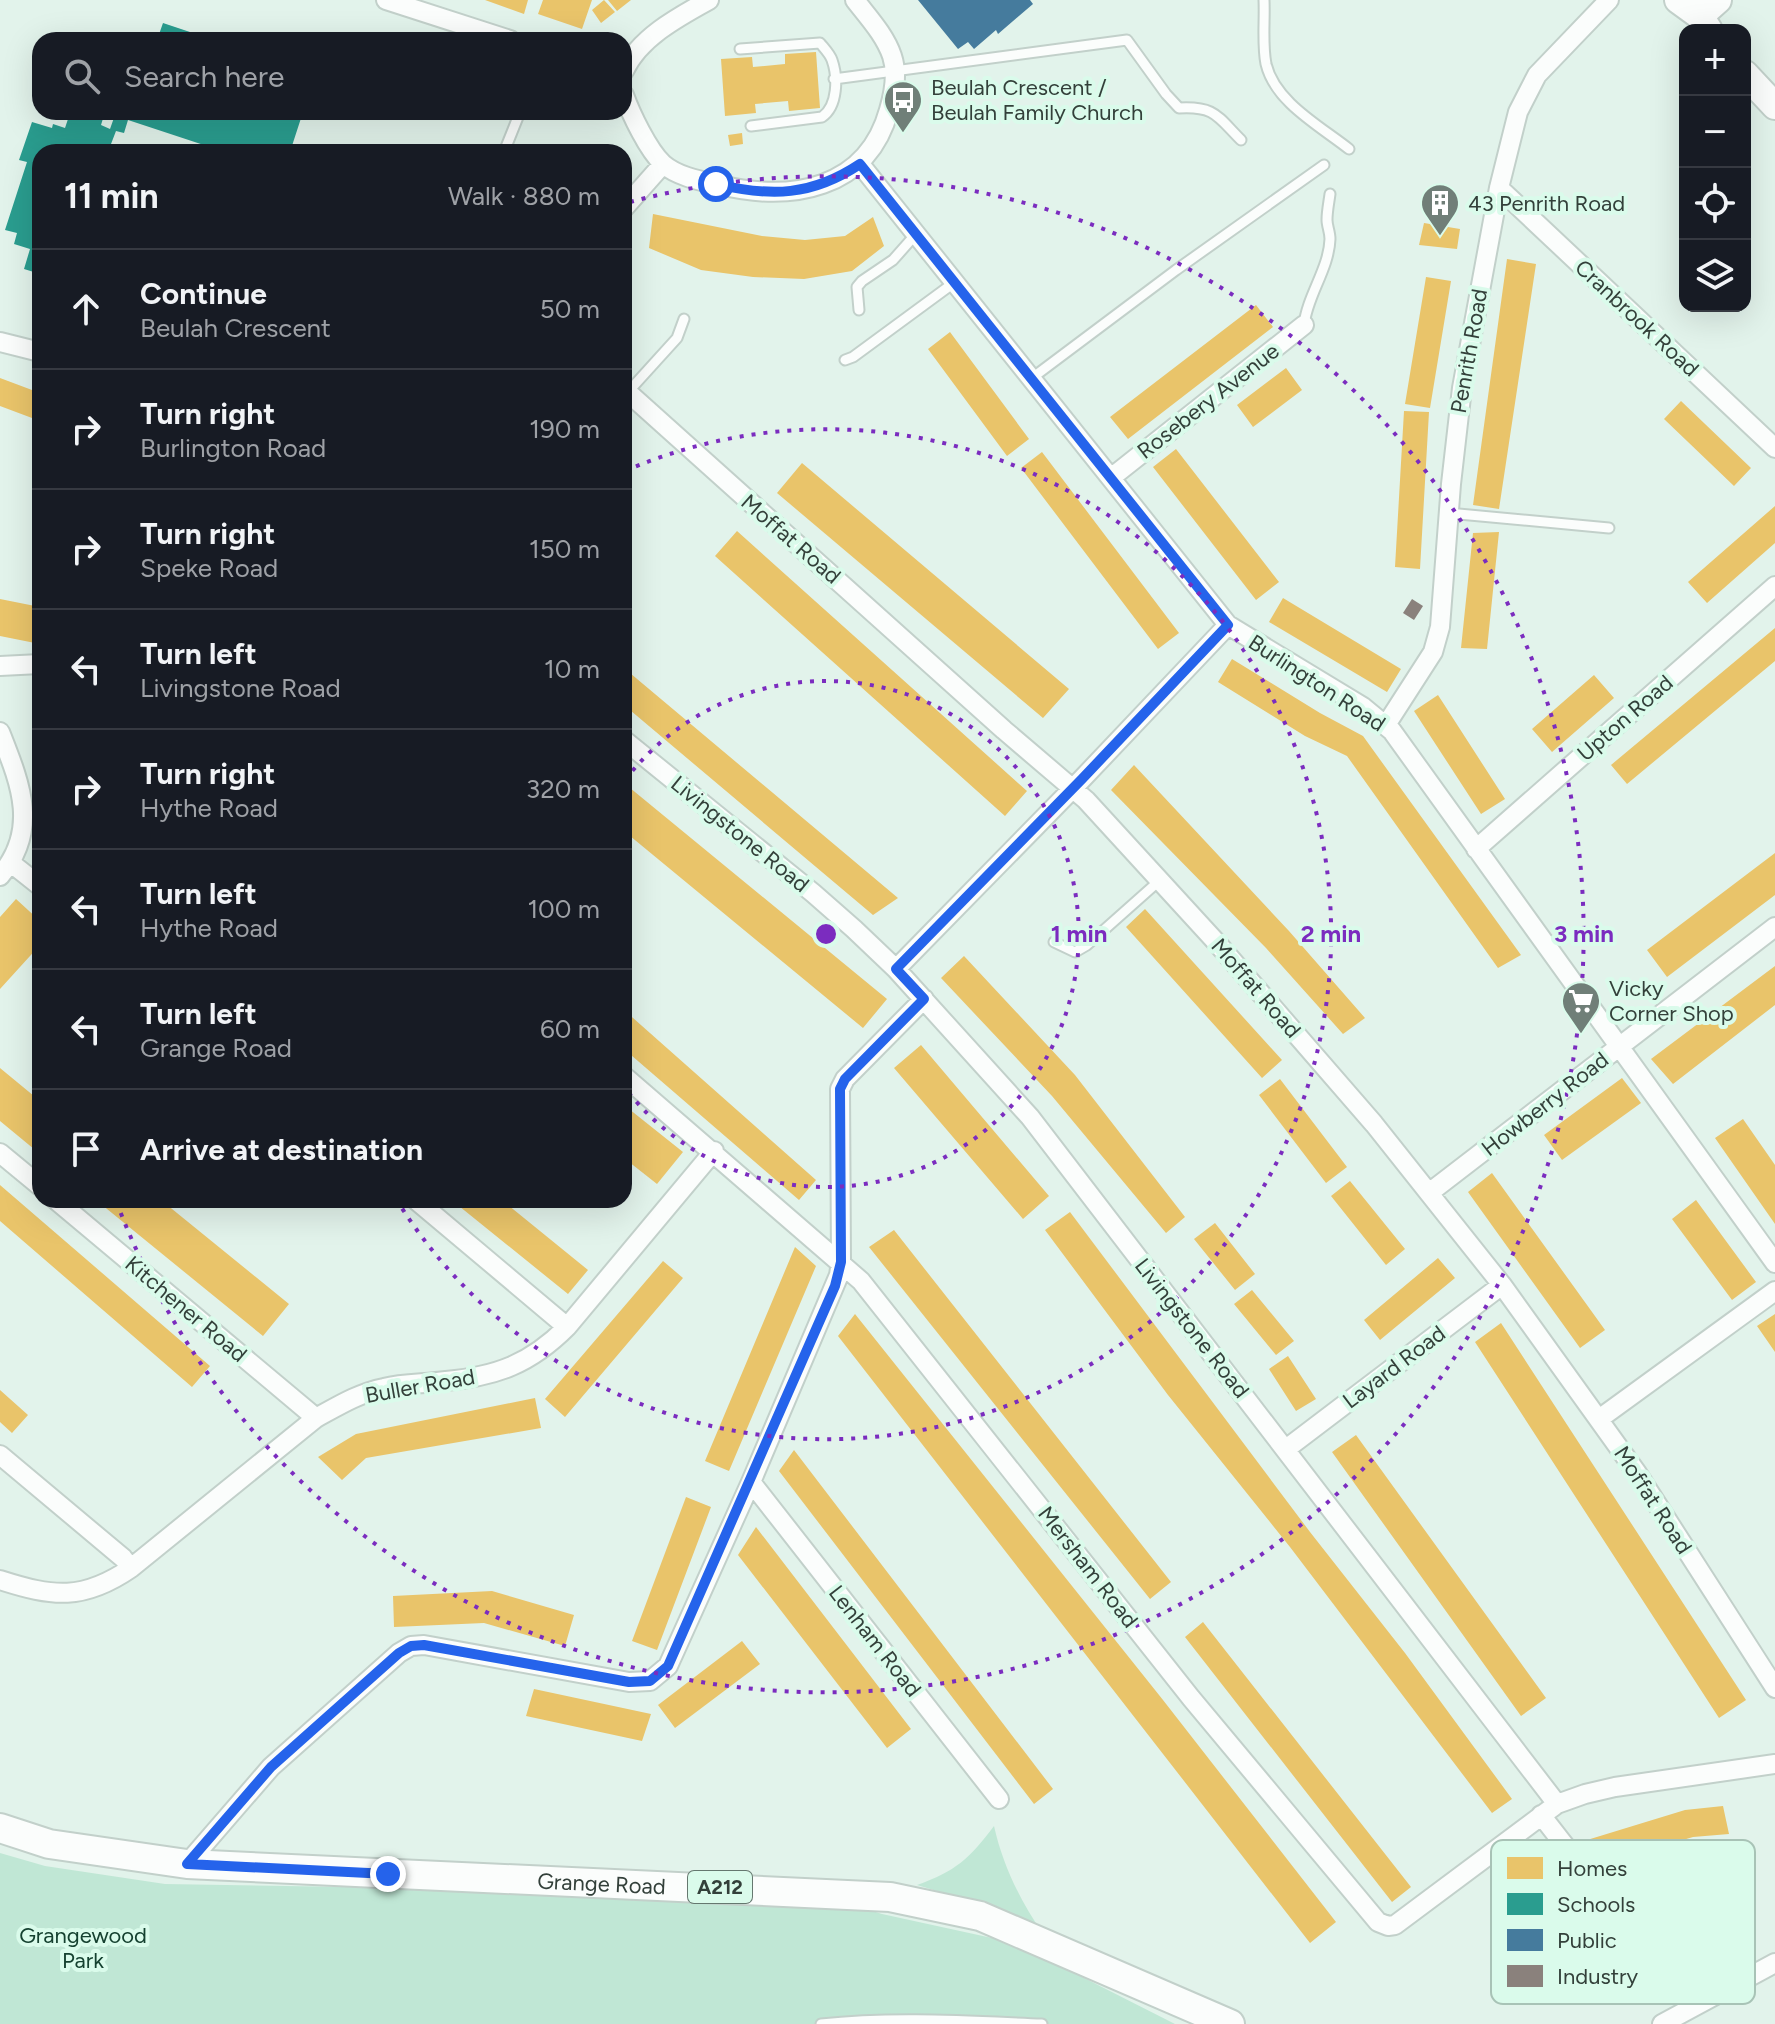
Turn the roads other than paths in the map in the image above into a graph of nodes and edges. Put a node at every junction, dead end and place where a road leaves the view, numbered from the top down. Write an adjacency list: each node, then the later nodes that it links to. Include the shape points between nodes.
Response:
1 (386, 0): 8 (street)
2 (709, 0): 10 (street, via 664,28)
3 (855, 0): 11 (street, via 887,45)
4 (1264, 0): 20 (lane, via 1265,59 1271,79 1283,96)
5 (1609, 0): 24 (street, Penrith Road, via 1529,88)
6 (1678, 0): 7 (street)
7 (1709, 15)
8 (485, 32)
9 (740, 49): 12 (lane, via 820,43 832,59)
10 (632, 57)
11 (894, 71): 12 (lane); 18 (lane, via 1127,40 1179,108 1202,107 1214,113); 22 (street, via 886,121)
12 (834, 79): 17 (lane, via 835,99 822,117)
13 (1751, 80): 14 (street)
14 (1775, 106)
15 (632, 111): 21 (street)
16 (517, 120): 19 (lane)
17 (751, 126)
18 (1241, 140)
19 (507, 144)
20 (1349, 149)
21 (663, 164): 22 (street, via 691,178 770,193 820,186); 26 (street)
22 (860, 164): 27 (street, Burlington Road)
23 (1324, 165): 35 (lane)
24 (1499, 188): 38 (street, Cranbrook Road); 40 (street, Penrith Road, via 1462,388)
25 (1330, 194): 31 (lane, via 1330,238)
26 (632, 199)
27 (916, 234): 28 (street, Burlington Road); 29 (lane, via 857,287)
28 (955, 282): 34 (lane); 35 (street, Burlington Road)
29 (859, 310)
30 (684, 319): 36 (lane, via 677,338)
31 (1304, 325): 39 (street, Rosebery Avenue)
32 (0, 342): 33 (street)
33 (32, 350)
34 (845, 360)
35 (1032, 378): 39 (street, Burlington Road)
36 (632, 384)
37 (632, 395): 49 (street, Moffat Road)
38 (1775, 448)
39 (1112, 477): 43 (street, Burlington Road)
40 (1448, 513): 41 (lane); 46 (street, Penrith Road, via 1437,640)
41 (1609, 528)
42 (1775, 586): 50 (street, Upton Road)
43 (1228, 625): 46 (street, Burlington Road); 49 (street)
44 (32, 664): 45 (street)
45 (0, 666)
46 (1386, 725): 50 (street, Burlington Road)
47 (0, 732): 51 (street, via 24,810 19,846)
48 (632, 746): 56 (street, Livingstone Road, via 813,893)
49 (1072, 788): 52 (street, Moffat Road); 56 (street)
50 (1476, 849): 58 (street, Burlington Road)
51 (5, 869): 53 (street)
52 (1159, 881): 55 (lane, via 1075,952); 63 (street, Moffat Road)
53 (32, 882)
54 (1775, 927): 58 (street, Howberry Road)
55 (1054, 942)
56 (896, 969): 57 (street, Livingstone Road)
57 (924, 999): 66 (street, via 840,1089); 73 (street, Livingstone Road, via 1030,1117)
58 (1620, 1045): 63 (street, Howberry Road); 67 (street, Burlington Road)
59 (632, 1083): 60 (street, Mersham Road)
60 (714, 1151): 66 (street, Mersham Road); 70 (street, Buller Road)
61 (0, 1153): 62 (street)
62 (32, 1179)
63 (1429, 1193): 68 (street, Moffat Road)
64 (66, 1208): 71 (street, Kitchener Road)
65 (426, 1208): 70 (street)
66 (841, 1262): 75 (street, via 830,1300); 86 (street, Mersham Road, via 1378,1922 1395,1925)
67 (1775, 1263)
68 (1502, 1285): 72 (street, Moffat Road); 73 (street, Layard Road)
69 (1775, 1291): 72 (street)
70 (567, 1327): 71 (street, Buller Road, via 548,1346 504,1371 385,1387)
71 (316, 1418): 76 (street, Buller Road)
72 (1599, 1419): 78 (street, Moffat Road)
73 (1286, 1449): 81 (street, Livingstone Road)
74 (0, 1455): 76 (street)
75 (751, 1482): 80 (street, Lenham Road); 87 (street, via 668,1666 650,1681 629,1682 411,1646 271,1767)
76 (131, 1568): 77 (street, Buller Road, via 100,1587 69,1594)
77 (0, 1580)
78 (1775, 1688)
79 (1775, 1764): 81 (street, via 1615,1787)
80 (999, 1799)
81 (1557, 1804): 82 (street, Mersham Road)
82 (1541, 1815): 84 (street, Mersham Road); 85 (street)
83 (0, 1828): 87 (main road, Grange Road / A212, via 49,1844)
84 (1508, 1840)
85 (1560, 1840)
86 (1491, 1853)
87 (187, 1864): 93 (main road, Grange Road / A212, via 890,1897 980,1916)
88 (1775, 1963): 89 (street)
89 (1755, 1974)
90 (1699, 2004): 94 (street)
91 (821, 2024): 92 (lane, via 945,2019)
92 (1042, 2024)
93 (1230, 2024)
94 (1662, 2024)

